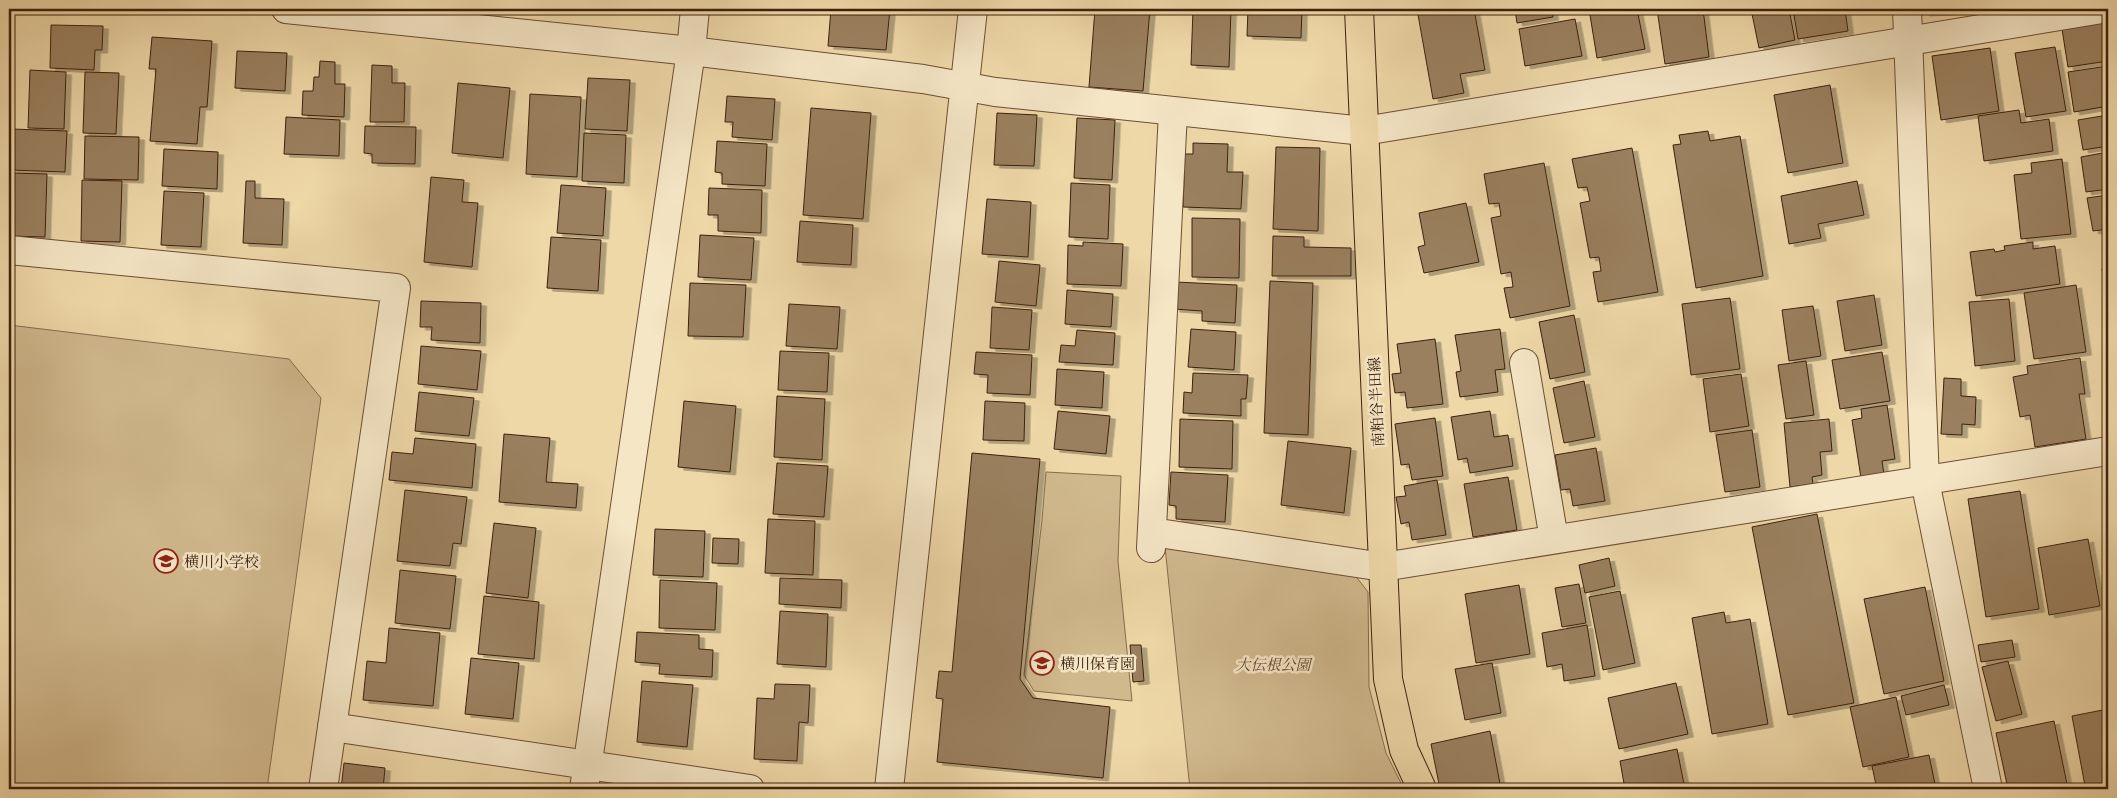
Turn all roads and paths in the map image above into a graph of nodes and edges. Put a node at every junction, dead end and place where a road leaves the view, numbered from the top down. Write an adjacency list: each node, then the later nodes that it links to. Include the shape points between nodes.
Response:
1 (286, 9): 8 (street)
2 (695, 9): 8 (street)
3 (973, 9): 9 (street)
4 (1359, 9): 11 (main road, 南粕谷半田線)
5 (1907, 9): 7 (street)
6 (2102, 9): 7 (street)
7 (1908, 41): 11 (street); 15 (street)
8 (691, 51): 9 (street); 19 (street)
9 (964, 86): 10 (street); 22 (street)
10 (1173, 112): 11 (street); 17 (street, via 1151,540)
11 (1364, 131): 17 (main road, 南粕谷半田線)
12 (9, 250): 18 (street, via 396,288)
13 (1524, 363): 16 (street)
14 (2108, 451): 15 (street)
15 (1925, 481): 16 (street); 24 (street)
16 (1554, 539): 17 (street)
17 (1384, 567): 23 (main road, 南粕谷半田線, via 1388,679 1404,750)
18 (332, 727): 19 (street); 20 (street)
19 (586, 777): 21 (street)
20 (323, 789)
21 (750, 789)
22 (889, 789)
23 (1422, 789)
24 (1988, 789)

